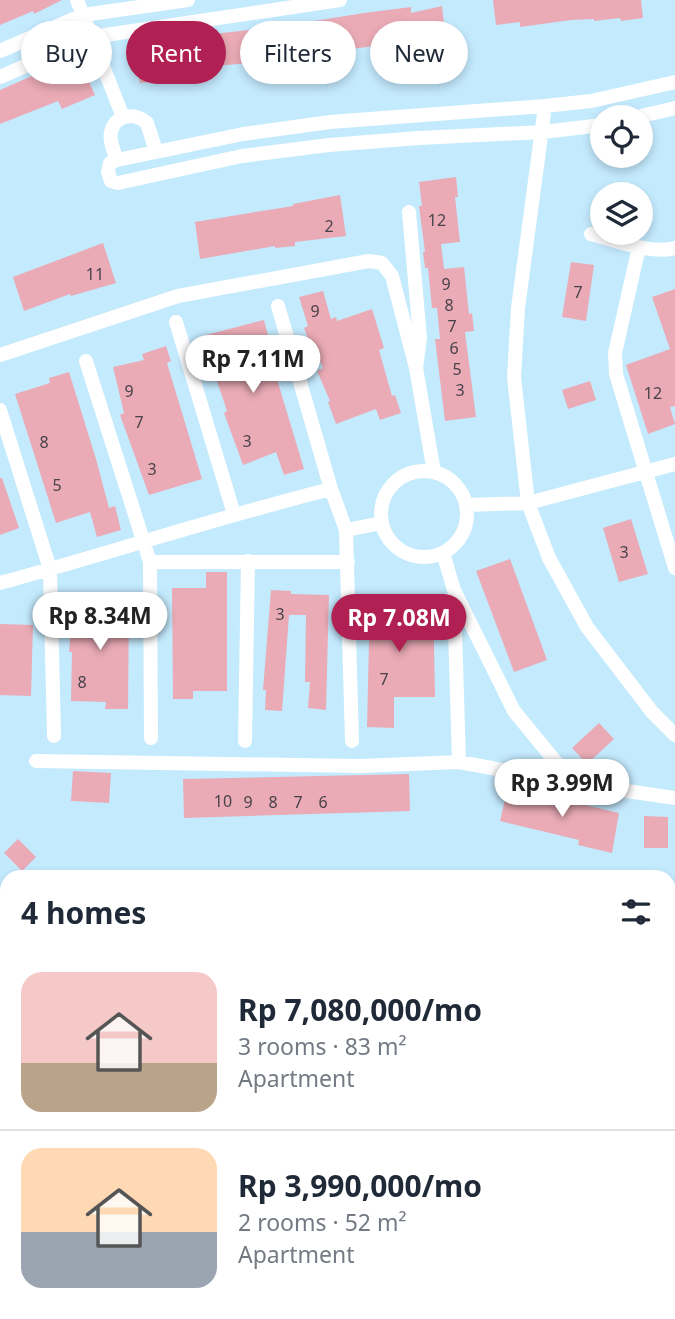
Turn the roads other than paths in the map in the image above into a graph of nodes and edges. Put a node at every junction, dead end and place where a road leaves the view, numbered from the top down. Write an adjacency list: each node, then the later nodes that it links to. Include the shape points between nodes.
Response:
1 (77, 0): 4 (street)
2 (188, 0): 4 (street)
3 (340, 0): 6 (street)
4 (83, 15): 5 (street); 7 (street)
5 (85, 21)
6 (112, 34)
7 (0, 51)
8 (21, 68): 9 (street)
9 (0, 77)
10 (675, 82): 12 (street)
11 (110, 84): 15 (street)
12 (545, 107): 17 (street); 18 (street, via 330,122)
13 (675, 108): 14 (street)
14 (653, 113)
15 (123, 117): 18 (street, via 134,115 147,123); 19 (street, via 111,132)
16 (590, 126): 17 (street)
17 (543, 132): 19 (street, via 329,145 242,156 118,183 111,181 108,172 110,163); 34 (street, via 518,308 514,377)
18 (156, 151): 19 (street)
19 (117, 160)
20 (409, 212): 28 (street, via 420,338)
21 (632, 245): 22 (street)
22 (639, 247): 23 (street); 32 (street, via 615,353 616,374)
23 (675, 248)
24 (278, 306): 33 (street)
25 (176, 322): 36 (street)
26 (0, 355): 28 (street, via 178,296 369,261 382,263 392,276)
27 (86, 361): 39 (street)
28 (416, 368): 31 (street)
29 (0, 410): 45 (street)
30 (675, 464): 32 (street)
31 (434, 472): 35 (street, via 449,478); 37 (street, via 417,471 388,489)
32 (646, 473): 34 (street); 44 (street)
33 (331, 489): 36 (street); 38 (street)
34 (528, 503): 35 (street); 48 (street, via 549,558 587,627 652,712)
35 (467, 505): 40 (street, via 463,533)
36 (234, 514): 39 (street)
37 (382, 523): 38 (street); 40 (street, via 398,549 428,558)
38 (346, 530): 43 (street)
39 (143, 544): 42 (street); 45 (street)
40 (443, 553): 47 (street)
41 (248, 561): 42 (street); 43 (street); 51 (street)
42 (150, 562): 50 (street)
43 (348, 562): 52 (street)
44 (675, 568)
45 (50, 569): 46 (street); 49 (street)
46 (0, 583)
47 (454, 590): 54 (street); 55 (street, via 514,711)
48 (675, 734)
49 (54, 736)
50 (151, 738)
51 (245, 741)
52 (352, 741)
53 (36, 761): 54 (street, via 360,766)
54 (459, 762): 55 (street)
55 (573, 783): 56 (street)
56 (675, 797)

